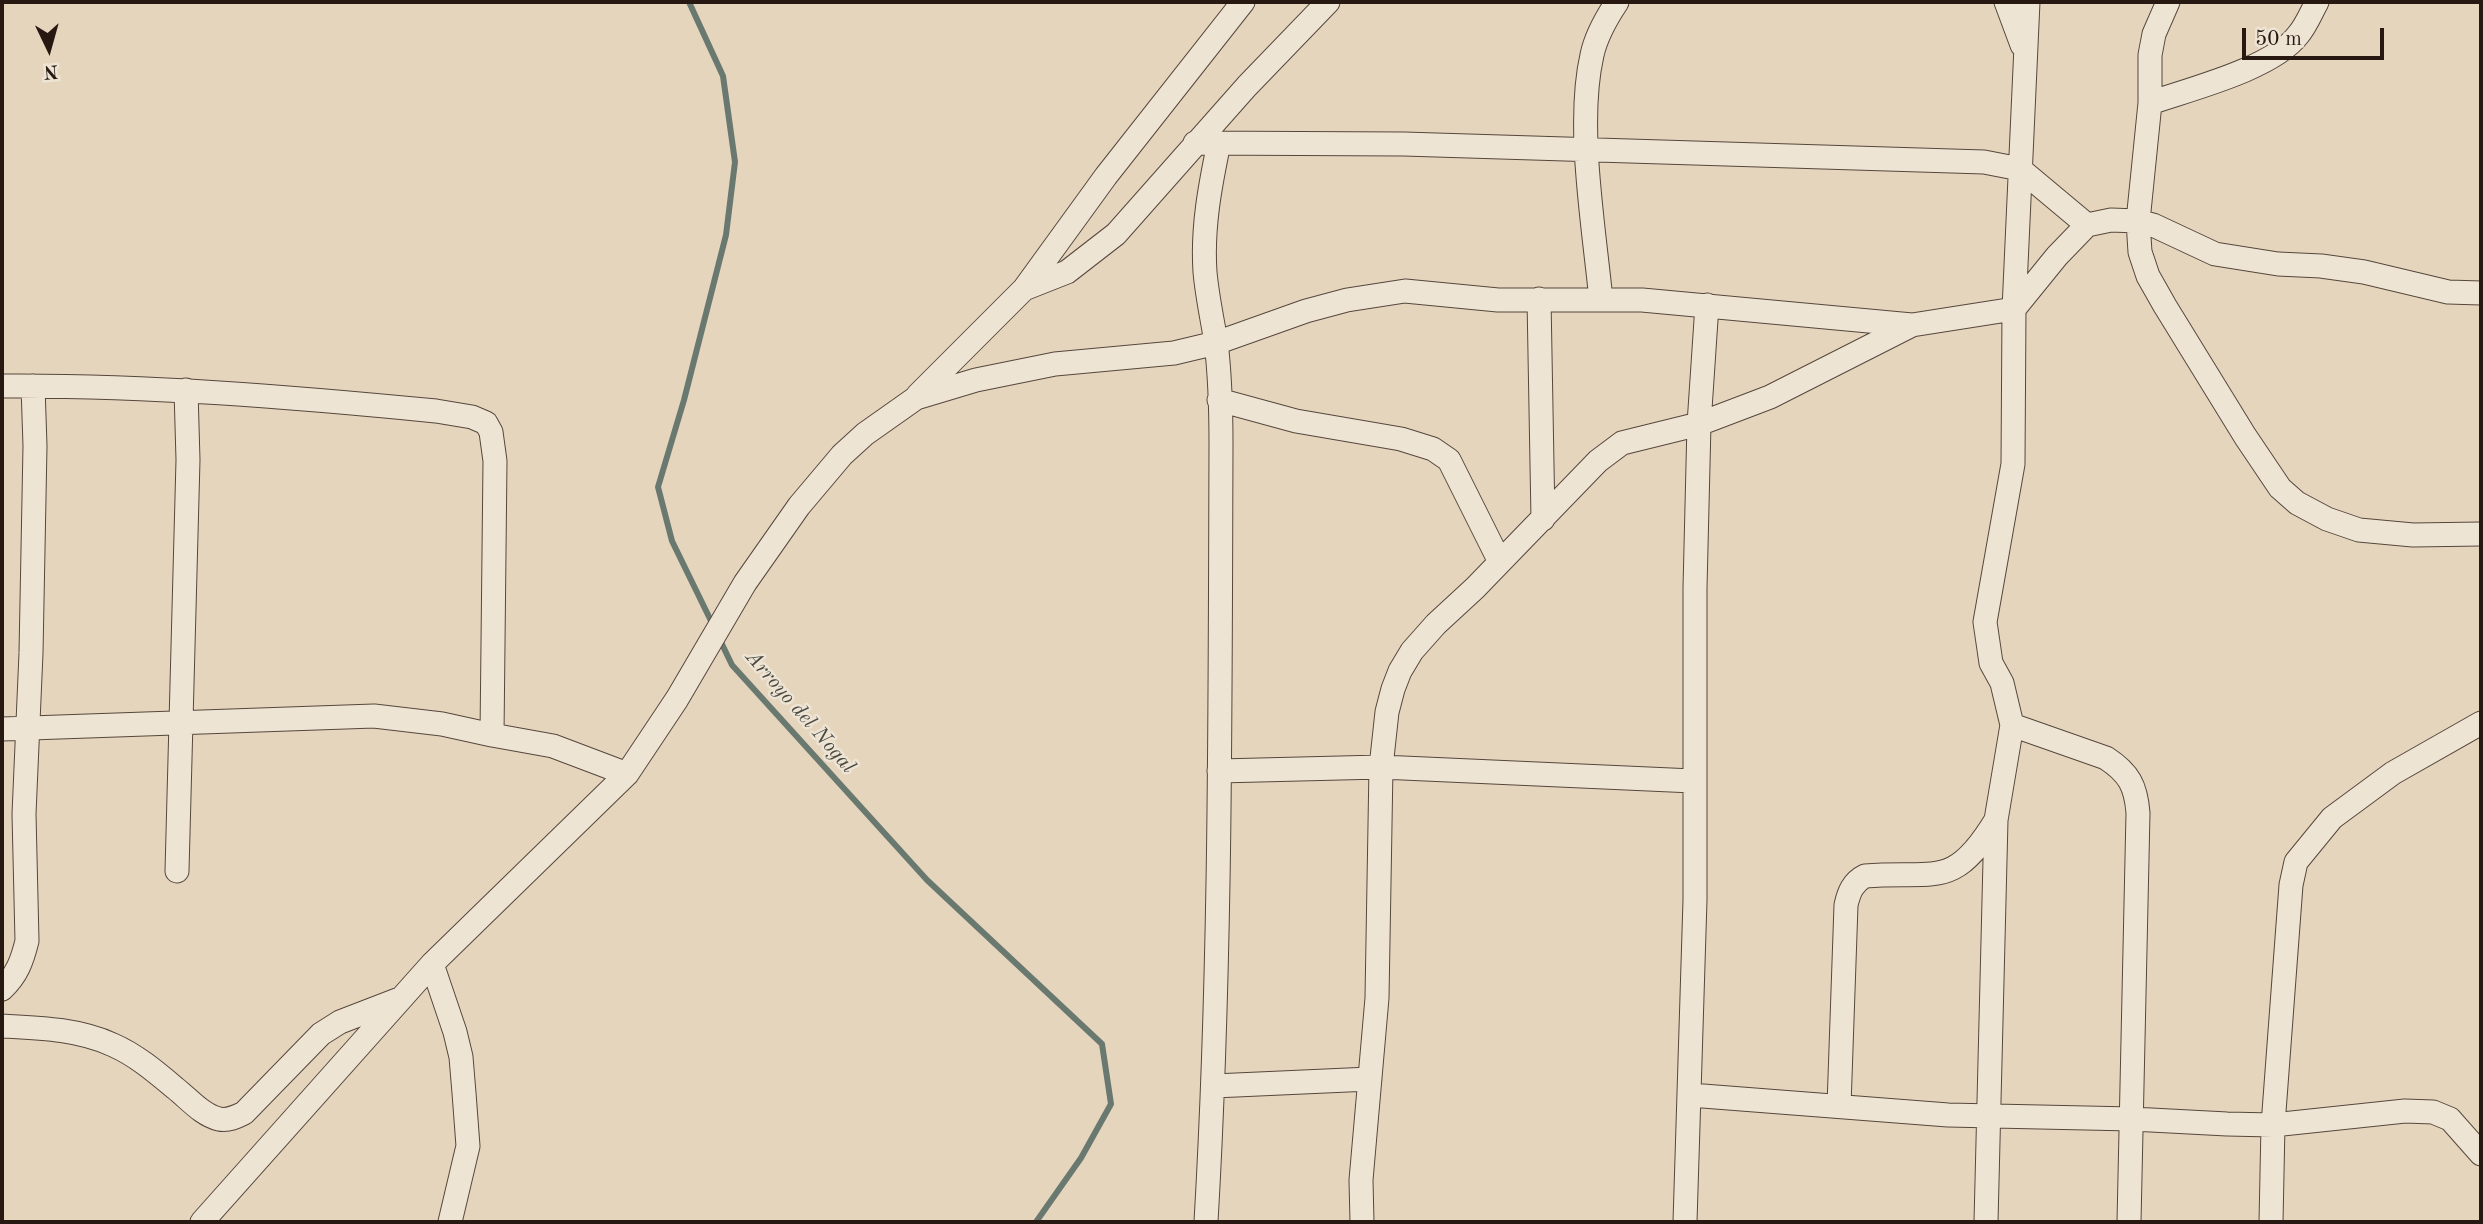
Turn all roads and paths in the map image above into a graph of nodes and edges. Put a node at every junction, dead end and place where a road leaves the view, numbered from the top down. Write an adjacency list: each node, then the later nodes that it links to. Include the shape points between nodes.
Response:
1 (1243, 2): 16 (street)
2 (1328, 2): 10 (street)
3 (1617, 2): 12 (street, via 1592,54)
4 (2006, 2): 8 (street)
5 (2028, 2): 8 (street)
6 (2168, 2): 9 (street, via 2150,55)
7 (2317, 2): 9 (street, via 2298,36 2277,53 2251,67)
8 (2025, 52): 13 (street)
9 (2150, 103): 14 (street)
10 (1195, 143): 11 (street); 16 (street, via 1116,234 1067,272)
11 (1219, 143): 12 (street); 23 (street, via 1207,198 1205,237 1205,271)
12 (1587, 150): 13 (street, via 1984,162); 19 (street)
13 (2020, 169): 15 (street); 21 (street)
14 (2138, 221): 15 (street); 17 (street, via 2215,254 2364,272 2448,292); 31 (street, via 2140,252 2148,276 2280,488 2327,519 2359,530)
15 (2087, 225): 21 (street)
16 (1024, 289): 27 (street)
17 (2481, 293)
18 (1539, 299): 19 (street); 23 (street, via 1379,293 1306,311); 30 (street)
19 (1601, 300): 20 (street)
20 (1707, 305): 22 (street); 29 (street)
21 (2014, 309): 22 (street); 35 (street, via 2013,464 1985,622 1991,663 2003,683)
22 (1912, 325): 29 (street, via 1770,397)
23 (1216, 343): 27 (street, via 1174,353 1013,371); 28 (street)
24 (2, 386): 25 (street)
25 (33, 386): 26 (street); 37 (street)
26 (186, 390): 34 (street); 38 (street, via 436,411 486,423 495,461)
27 (916, 398): 41 (street, via 842,455 799,506)
28 (1219, 400): 32 (street, via 1433,449 1449,460); 40 (street)
29 (1699, 424): 30 (street, via 1622,443 1598,461); 42 (street)
30 (1543, 519): 32 (street)
31 (2481, 534)
32 (1500, 562): 39 (street, via 1436,624 1400,671 1387,712)
33 (2481, 723): 55 (street, via 2362,793 2332,818 2296,862)
34 (180, 724): 37 (street); 38 (street, via 374,716); 44 (street)
35 (2012, 724): 43 (street); 54 (street, via 2106,758 2137,792)
36 (2, 729): 37 (street)
37 (29, 729): 46 (street, via 24,814 27,941 22,961)
38 (492, 735): 41 (street, via 553,746)
39 (1381, 767): 40 (street); 42 (street); 49 (street, via 1377,998)
40 (1219, 771): 50 (street)
41 (627, 774): 45 (street)
42 (1693, 781): 51 (street)
43 (1996, 820): 52 (street, via 1971,856 1957,866 1920,876 1865,876 1852,888 1846,905); 53 (street)
44 (177, 871)
45 (432, 964): 47 (street); 58 (street, via 461,1057 468,1146)
46 (2, 989)
47 (400, 999): 48 (street, via 321,1034 244,1113 221,1119 207,1114 153,1069 112,1044 62,1030); 57 (street)
48 (2, 1026)
49 (1370, 1079): 50 (street); 60 (street)
50 (1214, 1086): 59 (street)
51 (1690, 1095): 52 (street); 61 (street)
52 (1839, 1106): 53 (street)
53 (1988, 1117): 54 (street); 62 (street)
54 (2132, 1119): 55 (street); 63 (street)
55 (2273, 1125): 56 (street, via 2433,1112 2450,1119); 64 (street)
56 (2481, 1154)
57 (202, 1222)
58 (450, 1222)
59 (1206, 1222)
60 (1362, 1222)
61 (1685, 1222)
62 (1986, 1222)
63 (2129, 1222)
64 (2271, 1222)

